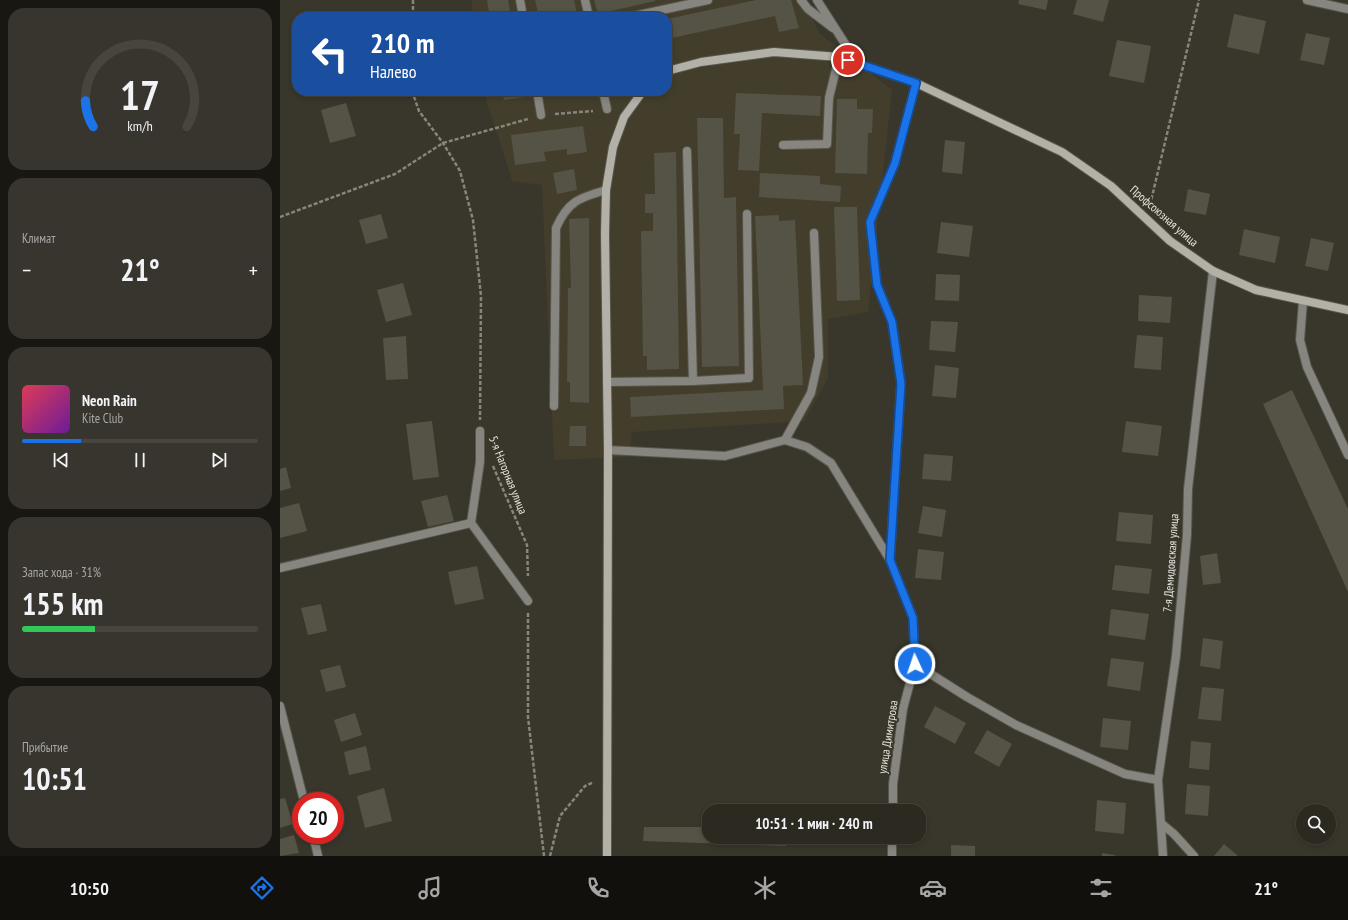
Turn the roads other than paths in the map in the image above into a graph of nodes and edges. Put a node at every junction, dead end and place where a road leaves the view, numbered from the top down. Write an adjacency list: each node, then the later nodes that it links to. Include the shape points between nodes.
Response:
1 (520, 0): 8 (street)
2 (585, 0): 9 (street)
3 (708, 0): 10 (street)
4 (801, 0): 11 (street, via 808,9)
5 (817, 0): 11 (street)
6 (1307, 0): 7 (street)
7 (1348, 9)
8 (522, 12)
9 (588, 12)
10 (652, 12)
11 (837, 30): 13 (street)
12 (839, 57): 13 (main road, Профсоюзная улица); 14 (main road, Профсоюзная улица, via 774,52 701,62); 21 (street, via 829,98 827,144)
13 (858, 64): 15 (main road, Профсоюзная улица)
14 (672, 70)
15 (916, 83): 26 (main road, Профсоюзная улица, via 1062,152 1111,186 1170,241); 37 (street, улица Димитрова, via 895,163 870,222 877,285 892,322 901,384)
16 (538, 96): 20 (street)
17 (604, 96): 19 (street)
18 (639, 96): 23 (main road, via 624,117 613,147)
19 (606, 109)
20 (541, 115)
21 (783, 145)
22 (687, 152): 29 (street)
23 (606, 190): 30 (main road, via 604,234); 31 (street, via 580,198 562,214 556,228)
24 (747, 214): 29 (street, via 749,378)
25 (814, 233): 33 (street, via 819,356 811,393)
26 (1213, 271): 27 (main road, Профсоюзная улица, via 1256,290); 42 (street, 7-я Демидовская улица, via 1188,489 1187,535 1176,656)
27 (1303, 301): 28 (main road, Профсоюзная улица); 35 (street, via 1300,340 1307,367)
28 (1348, 310)
29 (693, 381): 30 (street)
30 (607, 382): 34 (main road)
31 (554, 406)
32 (480, 431): 36 (street, via 480,462)
33 (785, 440): 34 (street, via 725,456); 37 (street, via 807,446 831,463)
34 (608, 450): 49 (main road)
35 (1348, 455)
36 (471, 523): 38 (street); 39 (street)
37 (890, 560): 40 (street, улица Димитрова, via 913,618)
38 (280, 568)
39 (528, 601)
40 (915, 664): 42 (street, via 1016,725 1125,774); 44 (street, улица Димитрова, via 903,709)
41 (280, 706): 43 (street)
42 (1158, 780): 45 (street, 7-я Демидовская улица)
43 (302, 792)
44 (892, 804)
45 (1162, 824): 51 (street, 7-я Демидовская улица); 52 (street)
46 (315, 844): 48 (street)
47 (892, 844): 50 (street)
48 (318, 856)
49 (607, 856)
50 (892, 856)
51 (1163, 856)
52 (1194, 856)

